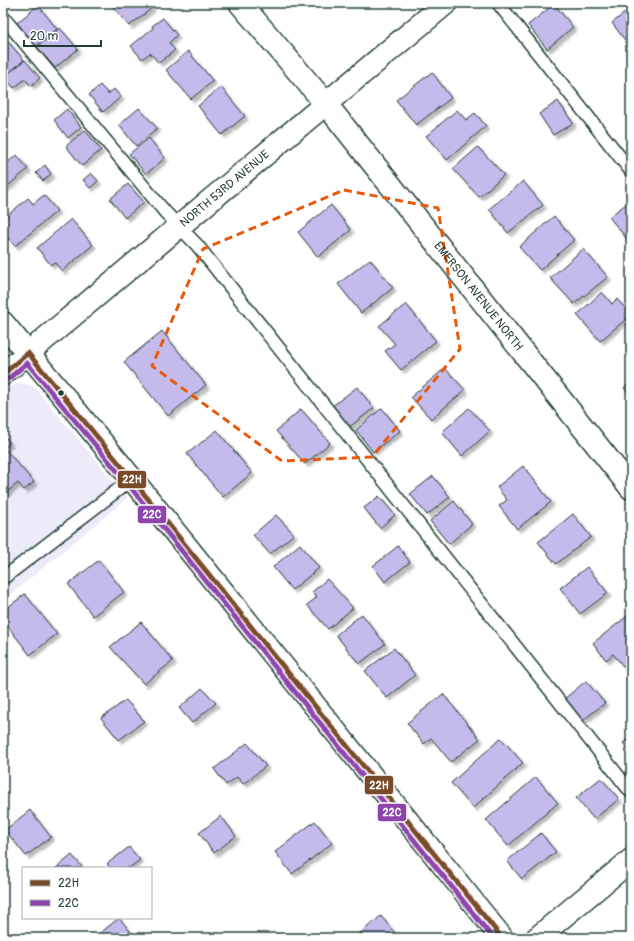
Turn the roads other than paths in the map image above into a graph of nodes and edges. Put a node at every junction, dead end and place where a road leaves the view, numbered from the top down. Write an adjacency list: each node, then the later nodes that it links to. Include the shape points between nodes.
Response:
1 (240, 3): 5 (street, EMERSON AVENUE NORTH)
2 (446, 3): 5 (street, NORTH 53RD AVENUE)
3 (498, 3): 6 (lane)
4 (3, 17): 7 (lane)
5 (326, 104): 7 (street, NORTH 53RD AVENUE); 12 (street, EMERSON AVENUE NORTH)
6 (631, 171)
7 (180, 228): 9 (street, NORTH 53RD AVENUE); 14 (lane, via 197,245)
8 (3, 323): 9 (street)
9 (28, 353): 10 (street, NORTH 53RD AVENUE); 11 (street)
10 (3, 374)
11 (132, 479): 13 (lane); 16 (street)
12 (631, 488)
13 (3, 576)
14 (631, 792)
15 (631, 860): 17 (street)
16 (502, 938)
17 (537, 938)

